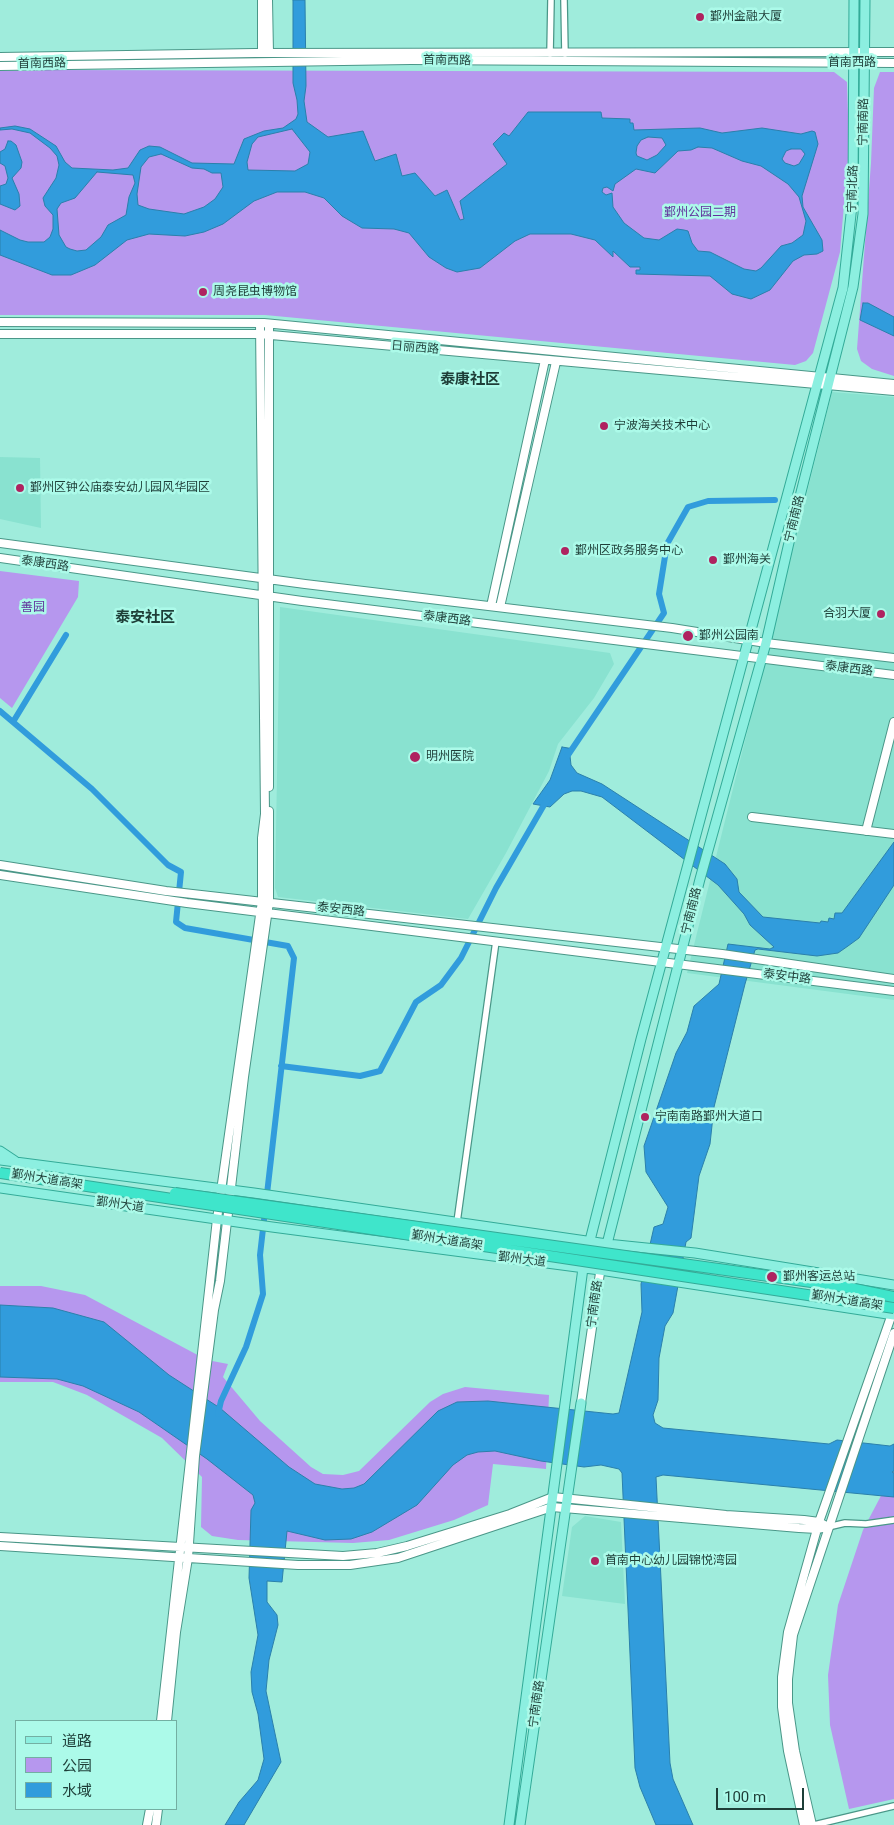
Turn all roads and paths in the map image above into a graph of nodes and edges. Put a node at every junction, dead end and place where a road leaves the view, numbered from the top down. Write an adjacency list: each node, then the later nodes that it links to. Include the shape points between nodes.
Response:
1 (262, 0): 10 (main road)
2 (268, 0): 10 (main road)
3 (551, 0): 11 (street)
4 (564, 0): 12 (street)
5 (854, 0): 7 (main road, 宁南北路)
6 (865, 0): 8 (main road, 宁南南路)
7 (854, 52): 8 (main road, 首南西路); 12 (main road, 首南西路); 15 (main road, 宁南北路)
8 (864, 52): 9 (main road, 首南西路); 16 (main road, 宁南南路)
9 (894, 52)
10 (265, 53): 11 (main road, 首南西路); 13 (main road, 首南西路)
11 (550, 54): 12 (main road, 首南西路)
12 (565, 54)
13 (0, 57)
14 (894, 63): 16 (main road, 首南西路)
15 (855, 64): 16 (main road, 首南西路); 17 (main road, 首南西路, via 411,60); 18 (main road, 宁南北路, via 853,196)
16 (864, 64): 28 (main road, 宁南南路, via 862,214 854,287)
17 (0, 66)
18 (844, 288): 27 (main road, 宁南南路)
19 (0, 322): 20 (main road, 日丽西路)
20 (260, 323): 21 (main road, 日丽西路); 23 (main road)
21 (269, 324): 24 (main road); 27 (main road, 日丽西路)
22 (0, 334): 23 (main road, 日丽西路)
23 (260, 334): 24 (main road, 日丽西路); 35 (main road)
24 (269, 335): 25 (main road, 日丽西路); 35 (main road, via 271,410)
25 (545, 360): 26 (main road, 日丽西路); 37 (main road)
26 (556, 362): 30 (main road, 日丽西路); 38 (main road)
27 (820, 376): 28 (main road, 日丽西路); 30 (main road, 宁南南路)
28 (832, 376): 29 (main road, 日丽西路); 31 (main road, 宁南南路)
29 (894, 384)
30 (817, 385): 31 (main road, 日丽西路); 39 (main road, 宁南南路)
31 (829, 386): 32 (main road, 日丽西路); 40 (main road, 宁南南路)
32 (894, 390)
33 (0, 544): 35 (main road, 泰康西路)
34 (0, 558): 36 (main road, 泰康西路)
35 (266, 578): 36 (main road); 37 (main road, 泰康西路)
36 (266, 596): 41 (main road, 泰康西路); 51 (main road)
37 (491, 606): 38 (main road, 泰康西路)
38 (500, 607): 39 (main road, 泰康西路)
39 (747, 640): 40 (main road, 泰康西路); 41 (main road, 宁南南路)
40 (766, 643): 42 (main road, 宁南南路); 43 (main road, 泰康西路)
41 (744, 655): 42 (main road, 泰康西路); 54 (main road, 宁南南路)
42 (762, 658): 44 (main road, 泰康西路); 55 (main road, 宁南南路)
43 (894, 658)
44 (894, 674)
45 (894, 722): 47 (main road)
46 (752, 817): 47 (main road)
47 (866, 831): 48 (main road)
48 (893, 834)
49 (0, 865): 51 (main road, 泰安西路)
50 (0, 876): 52 (main road, 泰安西路)
51 (266, 902): 52 (main road); 54 (main road, 泰安西路)
52 (264, 913): 53 (main road, 泰安西路); 66 (main road); 66 (main road, via 266,929)
53 (496, 941): 56 (main road, 泰安西路); 68 (street)
54 (666, 948): 55 (main road, 泰安西路); 56 (main road, 宁南南路)
55 (683, 950): 57 (main road, 宁南南路); 58 (main road, 泰安中路)
56 (663, 961): 57 (main road, 泰安西路); 69 (main road, 宁南南路)
57 (680, 963): 59 (main road, 泰安中路); 70 (main road, 宁南南路)
58 (894, 979)
59 (894, 990)
60 (0, 1151): 62 (main road)
61 (0, 1160): 62 (main road)
62 (18, 1163): 66 (main road)
63 (0, 1168): 74 (highway, 鄞州大道高架, bridge)
64 (0, 1173): 75 (highway, 鄞州大道高架, bridge)
65 (0, 1188): 67 (main road, 鄞州大道)
66 (227, 1190): 67 (main road); 68 (main road)
67 (222, 1220): 71 (main road, 鄞州大道); 86 (main road); 87 (main road, via 220,1281 195,1456)
68 (457, 1222): 69 (main road)
69 (590, 1241): 70 (main road); 71 (main road, 宁南南路)
70 (607, 1244): 72 (main road, 宁南南路); 73 (main road, via 695,1253)
71 (583, 1268): 72 (main road, 鄞州大道); 79 (main road, 宁南南路)
72 (600, 1270): 75 (main road, 鄞州大道); 77 (main road, 宁南南路)
73 (894, 1285)
74 (894, 1296)
75 (893, 1311): 82 (main road)
76 (894, 1333): 83 (main road)
77 (581, 1403): 78 (main road, 宁南南路)
78 (567, 1498): 79 (main road); 80 (main road, 宁南南路); 82 (main road)
79 (552, 1502): 80 (main road); 87 (main road, via 378,1553 343,1556); 89 (main road, via 398,1558 350,1565 298,1565); 97 (main road, 宁南南路)
80 (565, 1509): 82 (main road); 98 (main road, 宁南南路)
81 (894, 1520): 83 (street)
82 (818, 1526): 83 (main road); 99 (main road, via 788,1632 782,1677 785,1728)
83 (828, 1527): 100 (main road, via 793,1635 788,1679 791,1729)
84 (0, 1537): 86 (main road)
85 (0, 1546): 88 (main road)
86 (179, 1547): 87 (main road); 88 (main road)
87 (189, 1548): 89 (main road)
88 (178, 1557): 89 (main road); 90 (main road)
89 (188, 1558): 91 (main road, via 176,1632)
90 (161, 1720)
91 (168, 1720)
92 (894, 1806): 100 (street)
93 (150, 1810): 95 (main road)
94 (158, 1810): 96 (main road)
95 (147, 1825)
96 (156, 1825)
97 (509, 1825)
98 (520, 1825)
99 (804, 1825)
100 (813, 1825)

